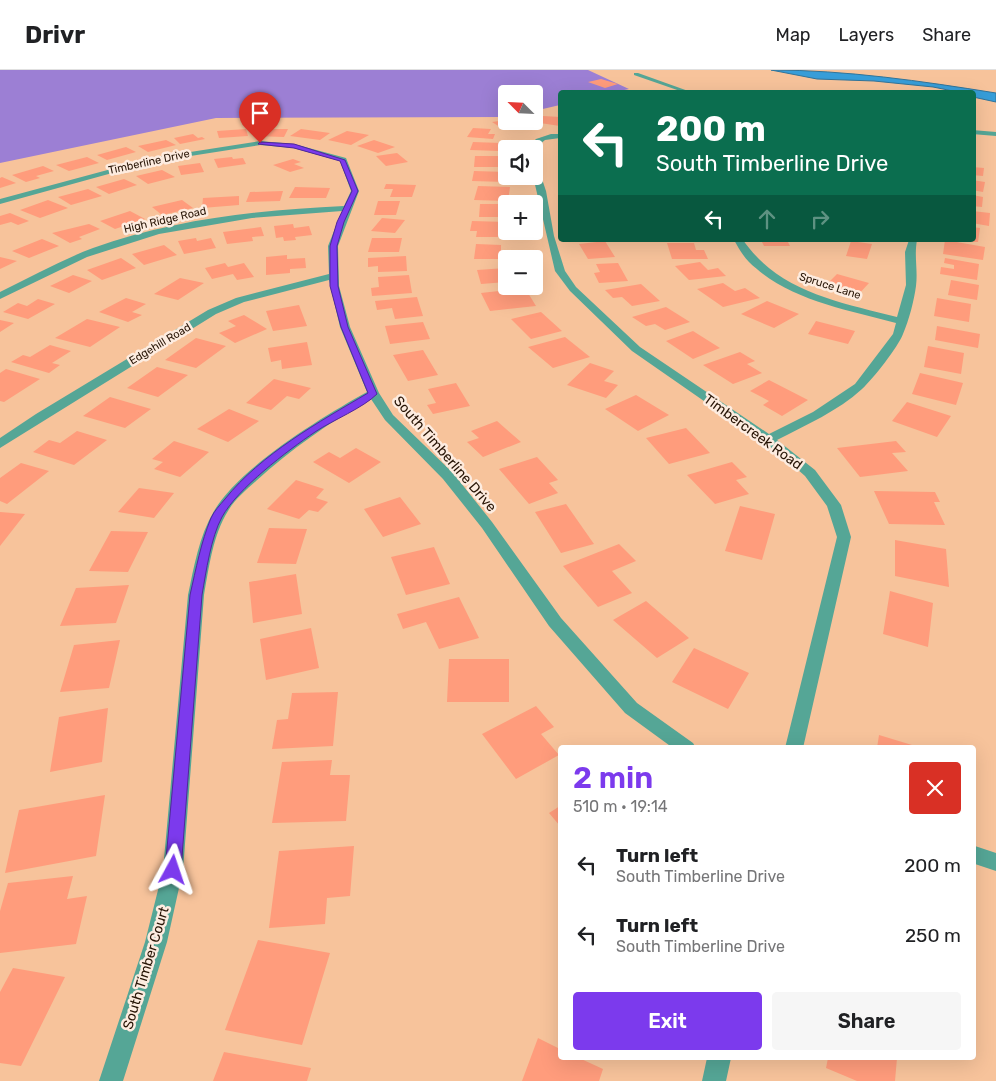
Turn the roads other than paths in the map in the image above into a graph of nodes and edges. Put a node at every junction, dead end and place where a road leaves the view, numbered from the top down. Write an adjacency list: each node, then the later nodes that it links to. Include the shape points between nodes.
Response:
1 (636, 74): 2 (street)
2 (682, 90)
3 (976, 132): 4 (street)
4 (996, 134)
5 (558, 136): 6 (street)
6 (540, 140)
7 (301, 147): 9 (street, Timberline Drive, via 260,143 152,160); 10 (street, South Timberline Drive, via 343,160 355,191)
8 (540, 185): 17 (street, Timbercreek Road, via 560,271 573,289 636,349)
9 (0, 202)
10 (347, 208): 13 (street, South Timberline Drive, via 334,246); 14 (street, High Ridge Road, via 248,215 125,241 73,259)
11 (739, 242): 15 (street, Spruce Lane, via 755,264 796,289)
12 (912, 242): 15 (street, via 911,285)
13 (334, 276): 16 (street, South Timberline Drive, via 344,327); 18 (street, Edgehill Road, via 240,300 212,312)
14 (0, 296)
15 (902, 321): 17 (street, via 884,356 859,386 817,415)
16 (373, 394): 19 (street, South Timberline Drive, via 389,417 448,476 487,524 568,637 631,708); 24 (street, South Timber Court, via 320,425 277,456 238,490 217,517 196,595 173,870 156,942)
17 (768, 440): 20 (street, Timbercreek Road, via 810,473 834,506 844,537)
18 (0, 444)
19 (684, 745)
20 (795, 745)
21 (976, 855): 22 (street)
22 (996, 862)
23 (719, 1060): 25 (street)
24 (111, 1081)
25 (714, 1081)

